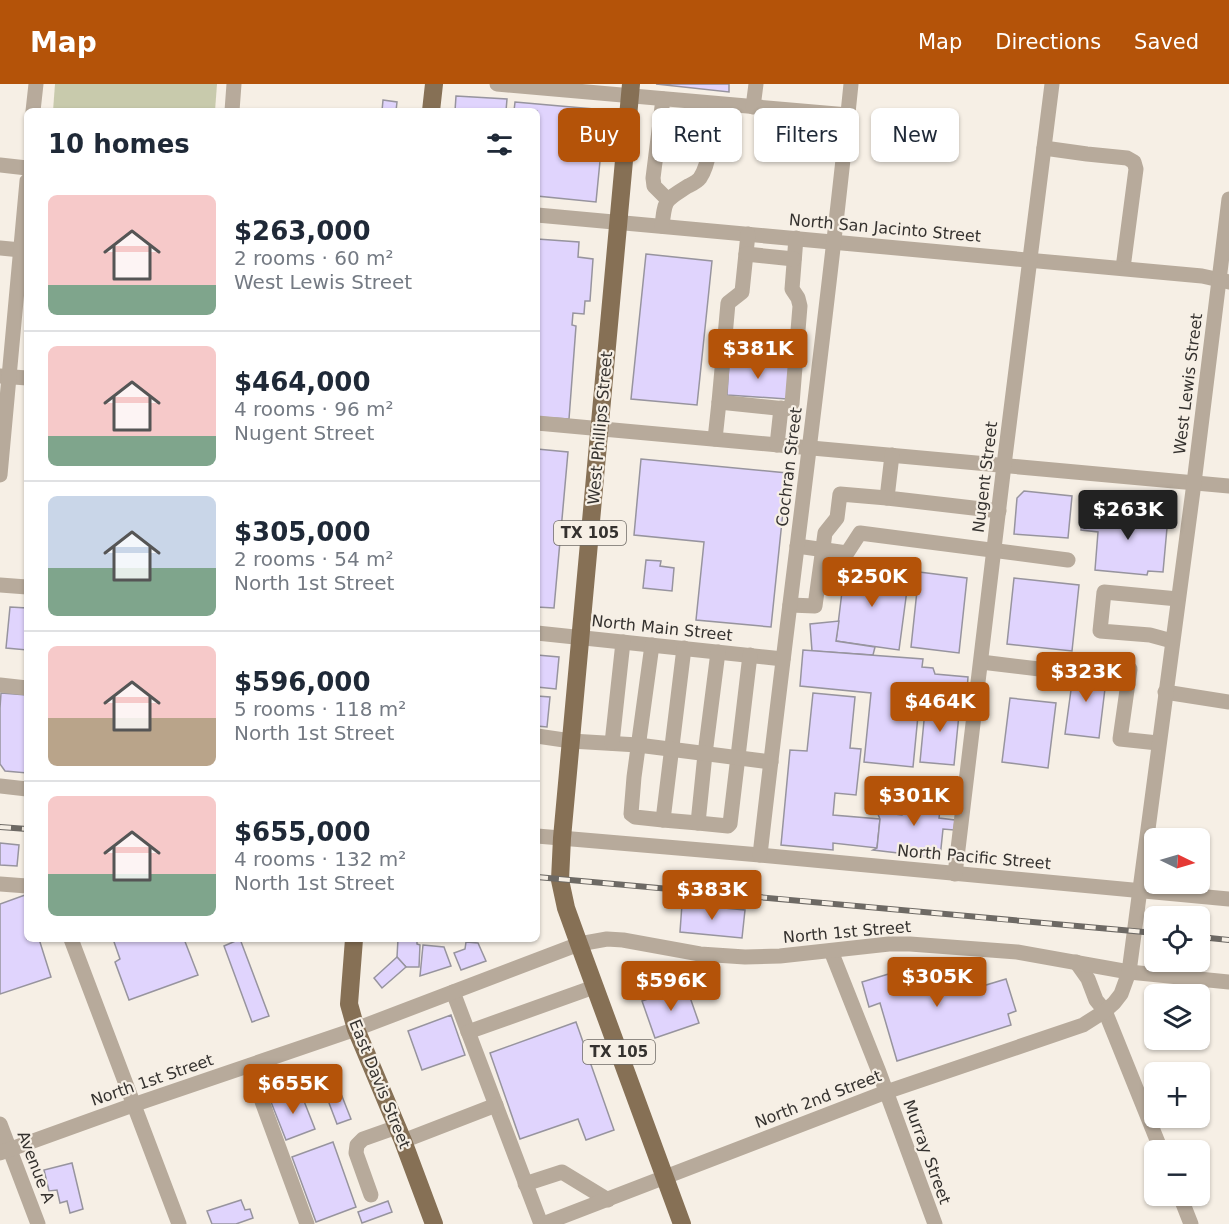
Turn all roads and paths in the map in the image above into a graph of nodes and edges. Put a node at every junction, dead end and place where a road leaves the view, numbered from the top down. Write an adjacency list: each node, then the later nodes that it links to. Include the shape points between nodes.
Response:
1 (36, 84): 12 (street)
2 (234, 84): 13 (street)
3 (434, 84): 14 (main road)
4 (500, 84): 8 (street)
5 (756, 84): 11 (street)
6 (851, 84): 16 (street, Cochran Street)
7 (1052, 84): 17 (street, Nugent Street)
8 (631, 90): 9 (street); 25 (main road, West Phillips Street / TX 105)
9 (663, 99): 10 (street); 22 (street, via 653,178 654,186)
10 (715, 104): 11 (street); 22 (street, via 702,174)
11 (753, 107): 15 (street)
12 (33, 108)
13 (232, 108)
14 (431, 108)
15 (765, 108)
16 (849, 108)
17 (1044, 148): 34 (street, Nugent Street); 35 (street, via 1134,162)
18 (843, 162): 29 (street, Cochran Street)
19 (0, 165): 20 (street)
20 (24, 168)
21 (1229, 199): 37 (street, West Lewis Street)
22 (668, 200): 26 (street)
23 (540, 215): 25 (street, North San Jacinto Street)
24 (24, 216): 31 (street)
25 (618, 223): 26 (street, North San Jacinto Street); 45 (main road, West Phillips Street / TX 105)
26 (662, 226): 27 (street, North San Jacinto Street)
27 (748, 234): 28 (street, North San Jacinto Street); 32 (street)
28 (796, 238): 29 (street, North San Jacinto Street); 33 (street)
29 (834, 242): 34 (street, North San Jacinto Street); 39 (street, Cochran Street)
30 (0, 248): 31 (street)
31 (21, 250): 36 (street)
32 (746, 254): 33 (street); 42 (street, via 742,292 728,303)
33 (794, 259): 38 (street, via 792,289 800,306)
34 (1030, 259): 35 (street, North San Jacinto Street); 50 (street, Nugent Street)
35 (1123, 268): 37 (street, North San Jacinto Street)
36 (23, 273): 40 (street)
37 (1224, 281): 52 (street, West Lewis Street)
38 (795, 365): 39 (street); 43 (street, via 792,404)
39 (819, 370): 48 (street, Cochran Street)
40 (4, 376): 41 (street); 51 (street)
41 (24, 378)
42 (719, 402): 43 (street); 46 (street)
43 (781, 408): 47 (street)
44 (540, 423): 45 (street)
45 (600, 429): 46 (street); 65 (main road, West Phillips Street / TX 105)
46 (715, 439): 47 (street)
47 (777, 445): 48 (street)
48 (810, 448): 49 (street); 56 (street, Cochran Street)
49 (892, 455): 50 (street); 54 (street)
50 (1004, 465): 52 (street); 55 (street, Nugent Street)
51 (0, 475)
52 (1194, 483): 53 (street); 62 (street, West Lewis Street)
53 (1229, 486)
54 (887, 498): 55 (street); 57 (street, via 840,494 837,518 825,533)
55 (999, 511): 58 (street, Nugent Street)
56 (797, 546): 57 (street); 63 (street, Cochran Street)
57 (824, 549): 58 (street, via 847,554 860,533); 63 (street, via 815,606)
58 (994, 550): 59 (street); 73 (street, Nugent Street)
59 (1068, 560)
60 (0, 585): 61 (street)
61 (24, 587)
62 (1178, 599): 66 (street, West Lewis Street); 66 (street, via 1104,592 1100,631)
63 (790, 605): 72 (street, Cochran Street)
64 (540, 633): 65 (street, North Main Street)
65 (580, 637): 67 (street, North Main Street); 81 (main road, West Phillips Street / TX 105)
66 (1172, 641): 78 (street, West Lewis Street)
67 (624, 642): 68 (street, North Main Street); 82 (street)
68 (652, 645): 69 (street, North Main Street); 84 (street)
69 (684, 648): 70 (street, North Main Street); 85 (street)
70 (718, 652): 71 (street, North Main Street); 86 (street)
71 (750, 656): 72 (street, North Main Street); 87 (street)
72 (783, 659): 88 (street, Cochran Street)
73 (981, 662): 75 (street); 97 (street, Nugent Street)
74 (1130, 669): 83 (street, via 1120,739)
75 (1056, 671)
76 (0, 685): 77 (street)
77 (24, 688)
78 (1165, 692): 79 (street); 83 (street, West Lewis Street)
79 (1229, 702)
80 (540, 736): 81 (street)
81 (571, 741): 82 (street); 94 (main road, West Phillips Street / TX 105)
82 (612, 743): 84 (street)
83 (1158, 743): 100 (street, West Lewis Street)
84 (638, 745): 85 (street); 91 (street, via 632,814)
85 (671, 749): 86 (street); 91 (street)
86 (705, 754): 87 (street); 92 (street)
87 (737, 758): 88 (street); 92 (street, via 730,824)
88 (771, 762): 96 (street, Cochran Street)
89 (0, 786): 90 (street)
90 (24, 789)
91 (667, 821): 92 (street); 95 (street)
92 (698, 823)
93 (540, 836): 94 (street, North Pacific Street)
94 (562, 838): 95 (street, North Pacific Street); 104 (main road, West Phillips Street / TX 105, via 560,880)
95 (668, 847): 96 (street, North Pacific Street)
96 (760, 855): 97 (street, North Pacific Street)
97 (955, 874): 100 (street, North Pacific Street)
98 (0, 884): 99 (street)
99 (24, 886)
100 (1140, 891): 101 (street, North Pacific Street); 107 (street, West Lewis Street)
101 (1229, 899)
102 (73, 942): 116 (street)
103 (354, 942): 112 (main road, East Davis Street, via 349,1004)
104 (579, 944): 105 (street, North 1st Street, via 623,939 700,954 745,957); 109 (main road, TX 105); 110 (street, North 1st Street)
105 (831, 951): 106 (street, North 1st Street, via 910,944 1017,952); 115 (street, Murray Street)
106 (1076, 962): 107 (street, North 1st Street); 111 (street)
107 (1128, 972): 108 (street, North 1st Street); 111 (street, West Lewis Street, via 1121,994)
108 (1229, 982)
109 (594, 987): 113 (street); 122 (main road, TX 105)
110 (453, 992): 112 (street, North 1st Street); 113 (street)
111 (1105, 1011): 115 (street, North 2nd Street, via 1083,1025); 120 (street)
112 (356, 1029): 114 (street, North 1st Street); 119 (main road, East Davis Street)
113 (468, 1032): 117 (street)
114 (249, 1066): 116 (street, North 1st Street); 130 (street)
115 (886, 1092): 122 (street, North 2nd Street); 134 (street, Murray Street)
116 (133, 1105): 121 (street, North 1st Street); 129 (street)
117 (496, 1105): 119 (street); 123 (street)
118 (0, 1124): 121 (street, Avenue A)
119 (400, 1134): 124 (street, via 363,1139 357,1145 356,1153); 131 (main road, East Davis Street)
120 (1157, 1140)
121 (5, 1152): 128 (street, Avenue A)
122 (666, 1178): 125 (street, North 2nd Street); 133 (main road, TX 105)
123 (525, 1184): 125 (street, via 562,1173); 132 (street)
124 (371, 1195)
125 (609, 1200): 127 (street, North 2nd Street)
126 (1184, 1206): 135 (street)
127 (560, 1221): 132 (street, North 2nd Street)
128 (38, 1224)
129 (179, 1224)
130 (307, 1224)
131 (434, 1224)
132 (542, 1224)
133 (682, 1224)
134 (935, 1224)
135 (1191, 1224)

